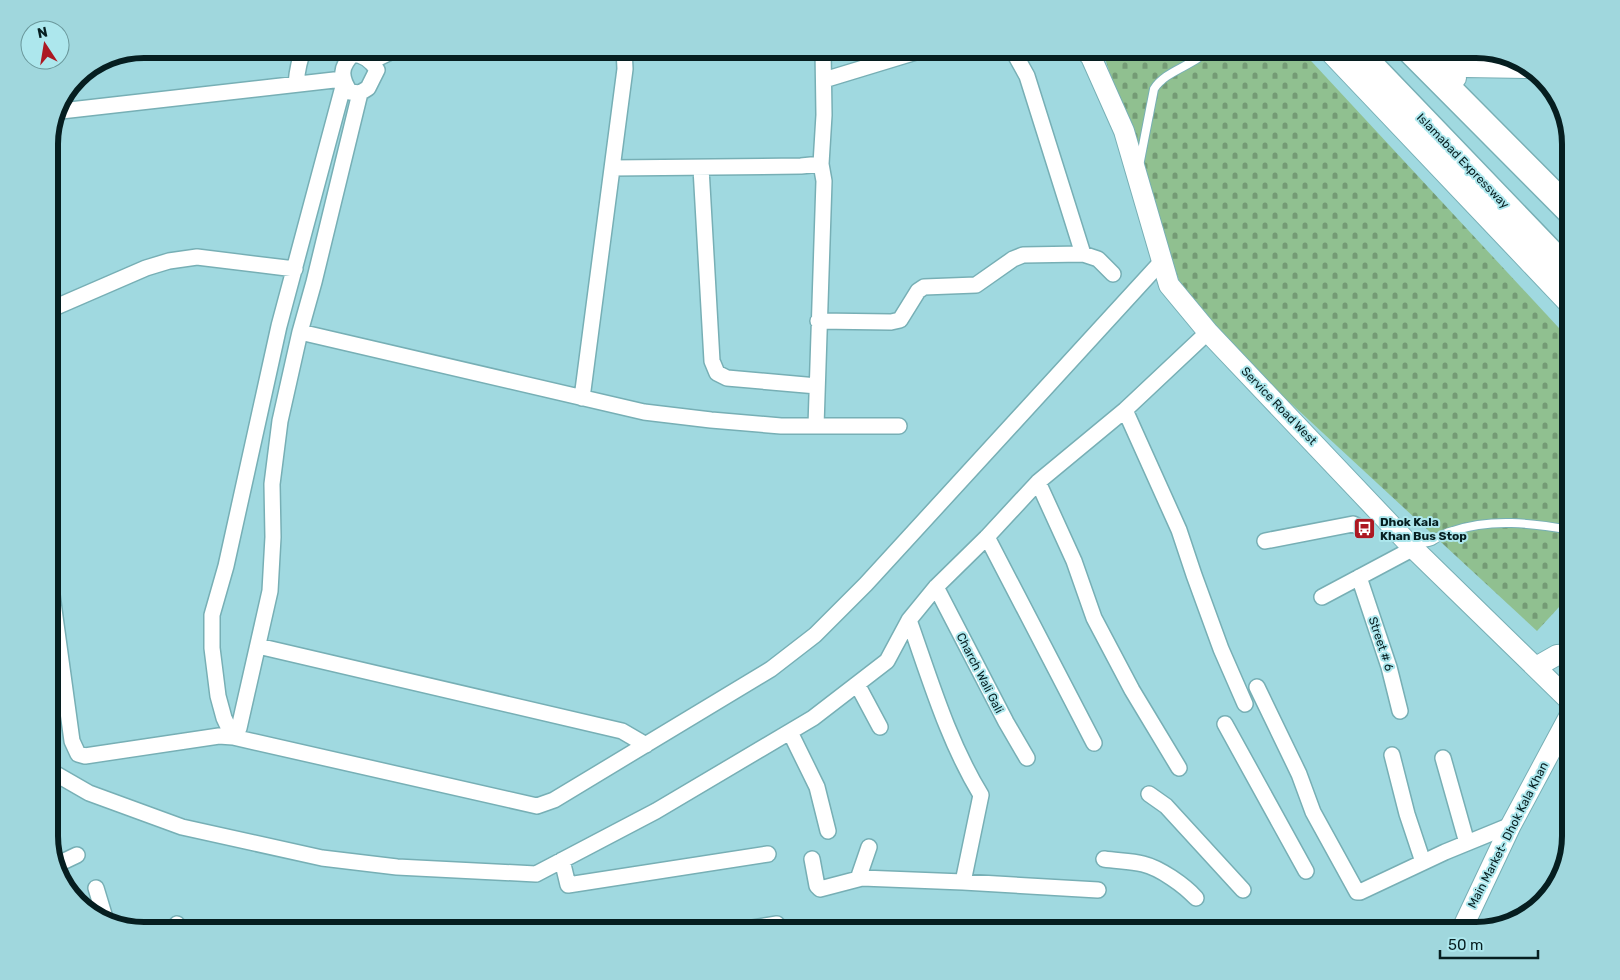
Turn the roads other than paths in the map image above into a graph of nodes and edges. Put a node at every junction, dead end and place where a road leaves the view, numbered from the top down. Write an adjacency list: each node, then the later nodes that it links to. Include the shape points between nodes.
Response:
1 (300, 58): 20 (street)
2 (349, 58): 19 (street, via 342,73)
3 (367, 58): 15 (street)
4 (378, 58): 15 (street)
5 (624, 58): 24 (street)
6 (824, 58): 18 (street)
7 (896, 58): 18 (street)
8 (1017, 58): 29 (street, via 1027,76)
9 (1091, 58): 26 (street, Service Road West, via 1120,122)
10 (1198, 58): 26 (lane, via 1172,73 1154,89)
11 (1336, 58): 34 (street)
12 (1364, 58): 31 (highway, Islamabad Expressway)
13 (1418, 58): 28 (highway)
14 (1436, 58): 16 (street)
15 (372, 61): 21 (street, via 377,70 374,78)
16 (1442, 64): 17 (street); 27 (street)
17 (1517, 68)
18 (824, 80): 23 (street)
19 (344, 81): 20 (street); 21 (street, via 350,92); 32 (street)
20 (296, 84): 22 (street)
21 (360, 93): 37 (street)
22 (64, 111)
23 (821, 164): 25 (street); 36 (street, via 824,181)
24 (612, 168): 25 (street); 40 (street)
25 (701, 168): 39 (street, via 712,361 717,373 727,378)
26 (1139, 178): 30 (street, Service Road West)
27 (1562, 187)
28 (1562, 203)
29 (1083, 254): 33 (street, via 1098,259); 36 (street, via 1023,255 976,285 924,287 900,320)
30 (1162, 261): 38 (street, Service Road West, via 1169,285); 69 (street, via 866,584 815,635 770,669)
31 (1562, 265)
32 (295, 269): 35 (street, via 197,257 168,260); 67 (street, via 212,616 218,696)
33 (1113, 274)
34 (1562, 297)
35 (58, 306)
36 (818, 321): 39 (street)
37 (300, 332): 40 (street); 55 (street, via 278,437 272,484 270,592)
38 (1208, 332): 41 (street); 49 (street, Service Road West)
39 (817, 386): 42 (street)
40 (582, 398): 42 (street, via 644,412 781,426)
41 (1125, 410): 44 (street); 61 (street, via 1179,530 1221,649)
42 (816, 426): 43 (street)
43 (899, 426)
44 (1038, 482): 47 (street); 73 (street, via 1074,561 1094,618)
45 (1364, 528): 48 (street, via 1353,524)
46 (1562, 529): 49 (lane, via 1506,522 1471,526)
47 (987, 537): 51 (street); 68 (street)
48 (1265, 541)
49 (1412, 547): 50 (street); 57 (street, Service Road West)
50 (1358, 577): 52 (street); 62 (street, Street # 6, via 1389,667)
51 (936, 587): 53 (street); 71 (street, Charch Wali Gali)
52 (1322, 597)
53 (909, 620): 58 (street, via 887,662); 89 (street, via 941,711 981,795)
54 (58, 639): 67 (street, via 72,741 78,754 85,756 219,736)
55 (258, 646): 67 (street, via 239,728); 69 (street, via 622,731)
56 (1562, 655): 57 (street)
57 (1536, 668): 60 (street, Service Road West)
58 (857, 684): 64 (street); 66 (street)
59 (1257, 687): 86 (street, via 1299,774 1313,812 1355,890 1360,892)
60 (1562, 693)
61 (1245, 704)
62 (1400, 711)
63 (1226, 724): 87 (street)
64 (880, 727)
65 (1562, 730): 76 (street, Main Market- Dhok Kala Khan)
66 (790, 732): 77 (street, via 817,788); 83 (street, via 656,811)
67 (234, 737): 69 (street, via 537,806 554,800)
68 (1094, 743)
69 (646, 744)
70 (1392, 755): 86 (street)
71 (1027, 758)
72 (1442, 758): 78 (street)
73 (1178, 768)
74 (58, 775): 83 (street, via 89,793 182,828 322,858 397,868 536,874)
75 (1149, 794): 92 (street, via 1166,806)
76 (1511, 826): 78 (street); 95 (street, Main Market- Dhok Kala Khan)
77 (828, 831)
78 (1467, 843): 86 (street)
79 (869, 847): 88 (street)
80 (768, 854): 83 (street, via 568,885)
81 (77, 855): 85 (street)
82 (1104, 859): 93 (street, via 1145,864)
83 (562, 860)
84 (812, 860): 88 (street, via 817,888)
85 (62, 862)
86 (1423, 862)
87 (1306, 871)
88 (858, 879): 89 (street)
89 (963, 882): 91 (street)
90 (96, 888): 94 (street)
91 (1098, 890)
92 (1242, 890)
93 (1196, 898)
94 (103, 912)
95 (1464, 922)

